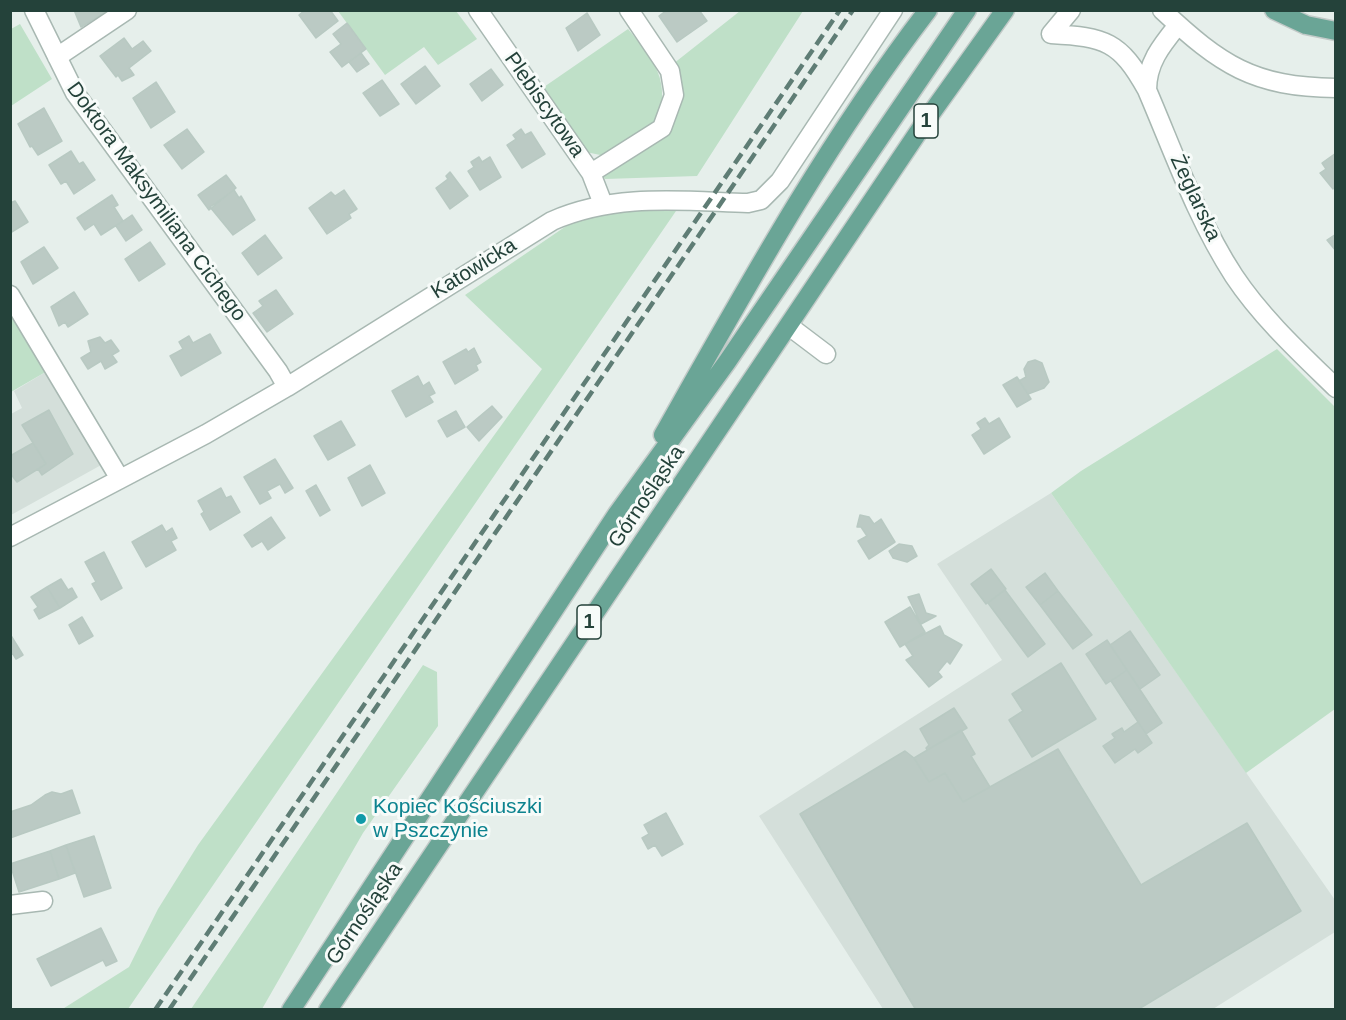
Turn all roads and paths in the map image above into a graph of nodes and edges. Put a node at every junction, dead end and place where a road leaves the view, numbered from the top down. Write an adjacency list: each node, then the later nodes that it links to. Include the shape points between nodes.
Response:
1 (34, 10): 14 (street, Doktora Maksymiliana Cichego)
2 (127, 10): 14 (street)
3 (478, 10): 17 (street, Plebiscytowa)
4 (629, 10): 17 (street, via 670,71 674,95 662,128)
5 (893, 10): 18 (street, Katowicka, via 780,181 761,200 636,200)
6 (928, 10): 25 (main road, via 764,256)
7 (967, 10): 25 (main road, Górnośląska / 1, via 727,363)
8 (1005, 10): 20 (main road, Górnośląska / 1)
9 (1071, 10): 16 (street, Żeglarska, via 1051,34 1092,37 1107,43 1135,68)
10 (1162, 10): 12 (street)
11 (1274, 10): 13 (main road, via 1306,26)
12 (1178, 25): 15 (street, via 1240,71 1272,82); 16 (street, via 1157,51 1147,74)
13 (1335, 31)
14 (57, 57): 22 (street, Doktora Maksymiliana Cichego, via 75,93)
15 (1335, 88)
16 (1148, 90): 23 (street, Żeglarska, via 1199,211 1235,277 1262,312)
17 (591, 173): 18 (street, Plebiscytowa)
18 (603, 204): 22 (street, Katowicka, via 552,221)
19 (10, 295): 24 (street)
20 (789, 326): 21 (street); 30 (main road, Górnośląska / 1)
21 (826, 354)
22 (286, 387): 24 (street, Katowicka)
23 (1335, 388)
24 (120, 479): 26 (street, Katowicka)
25 (617, 514): 29 (main road, Górnośląska / 1)
26 (10, 537)
27 (43, 901): 28 (street)
28 (10, 904)
29 (291, 1010)
30 (328, 1010)

